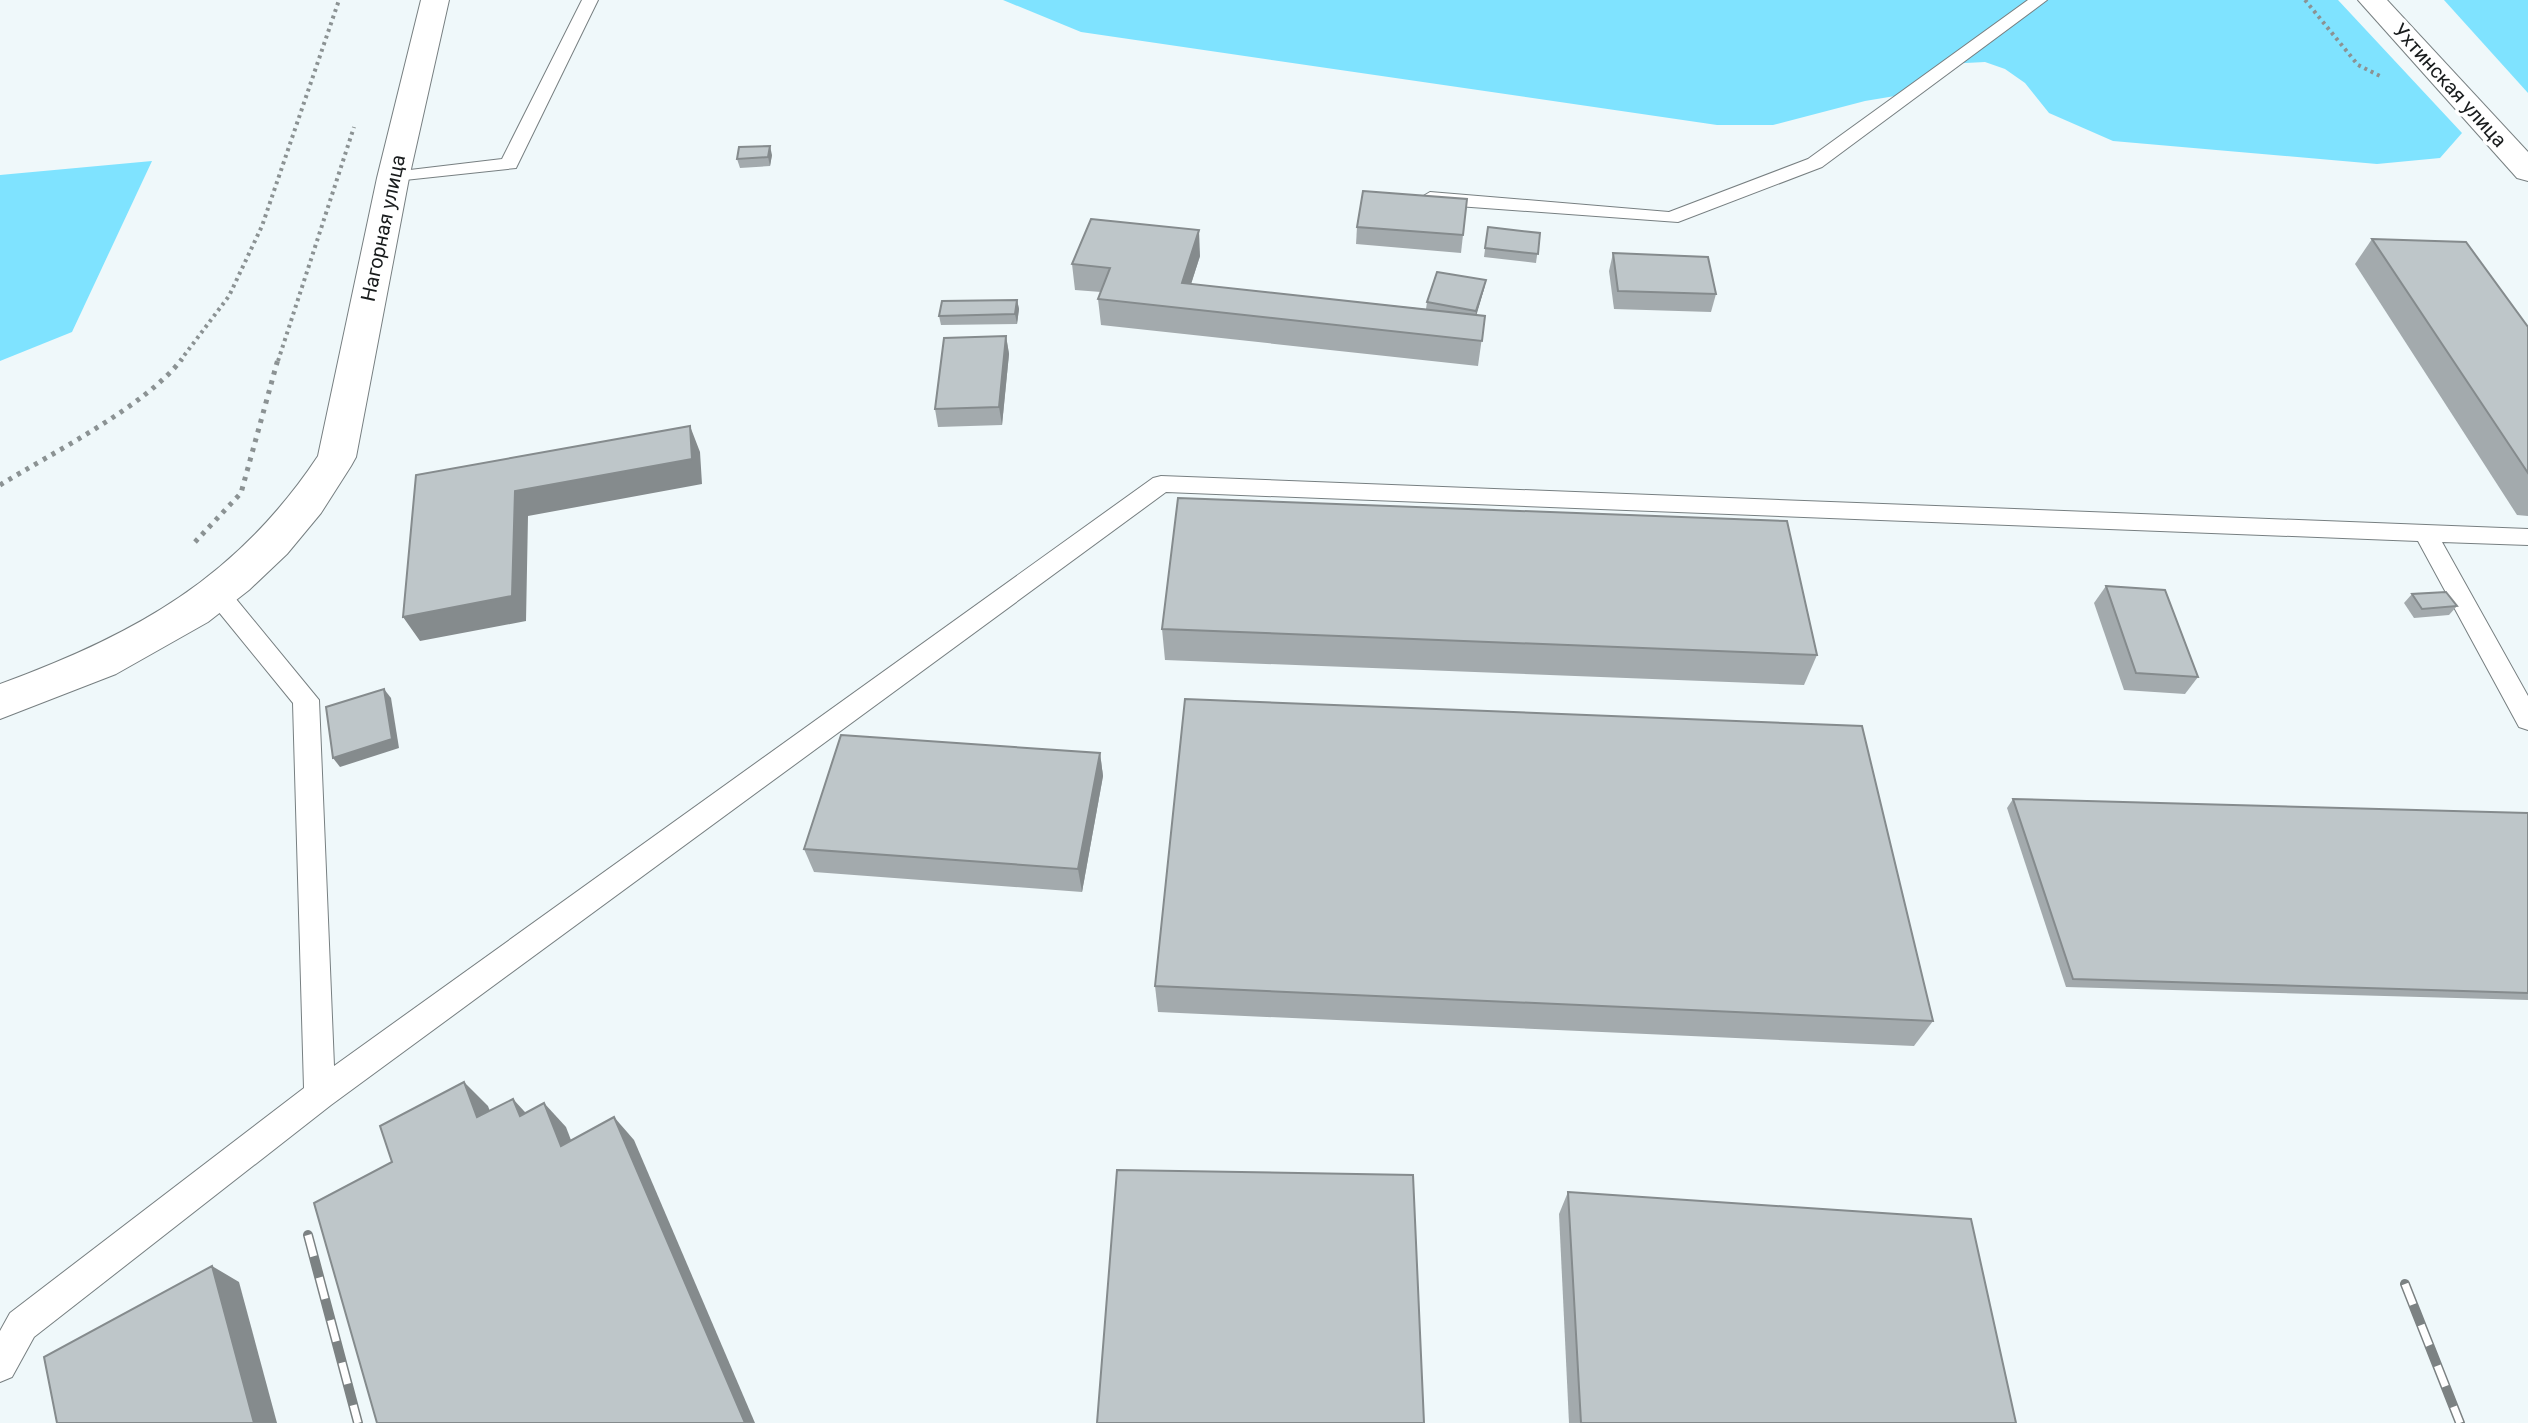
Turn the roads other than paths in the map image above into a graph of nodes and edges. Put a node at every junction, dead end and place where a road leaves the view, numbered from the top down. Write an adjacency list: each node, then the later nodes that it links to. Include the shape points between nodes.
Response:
1 (435, 0): 6 (street, Нагорная улица)
2 (590, 0): 6 (lane, via 509,164)
3 (2039, 0): 7 (lane, via 1815,163 1671,218)
4 (2372, 0): 5 (street, Ухтинская улица)
5 (2528, 171)
6 (393, 178): 10 (street, Нагорная улица, via 337,457 291,526)
7 (1405, 195)
8 (2425, 533): 9 (lane); 12 (lane); 13 (lane, via 1161,484)
9 (2528, 537)
10 (218, 594): 11 (street, Нагорная улица, via 102,661); 13 (lane, via 306,700)
11 (0, 702)
12 (2528, 720)
13 (320, 1095): 14 (lane, via 22,1325)
14 (0, 1365)

